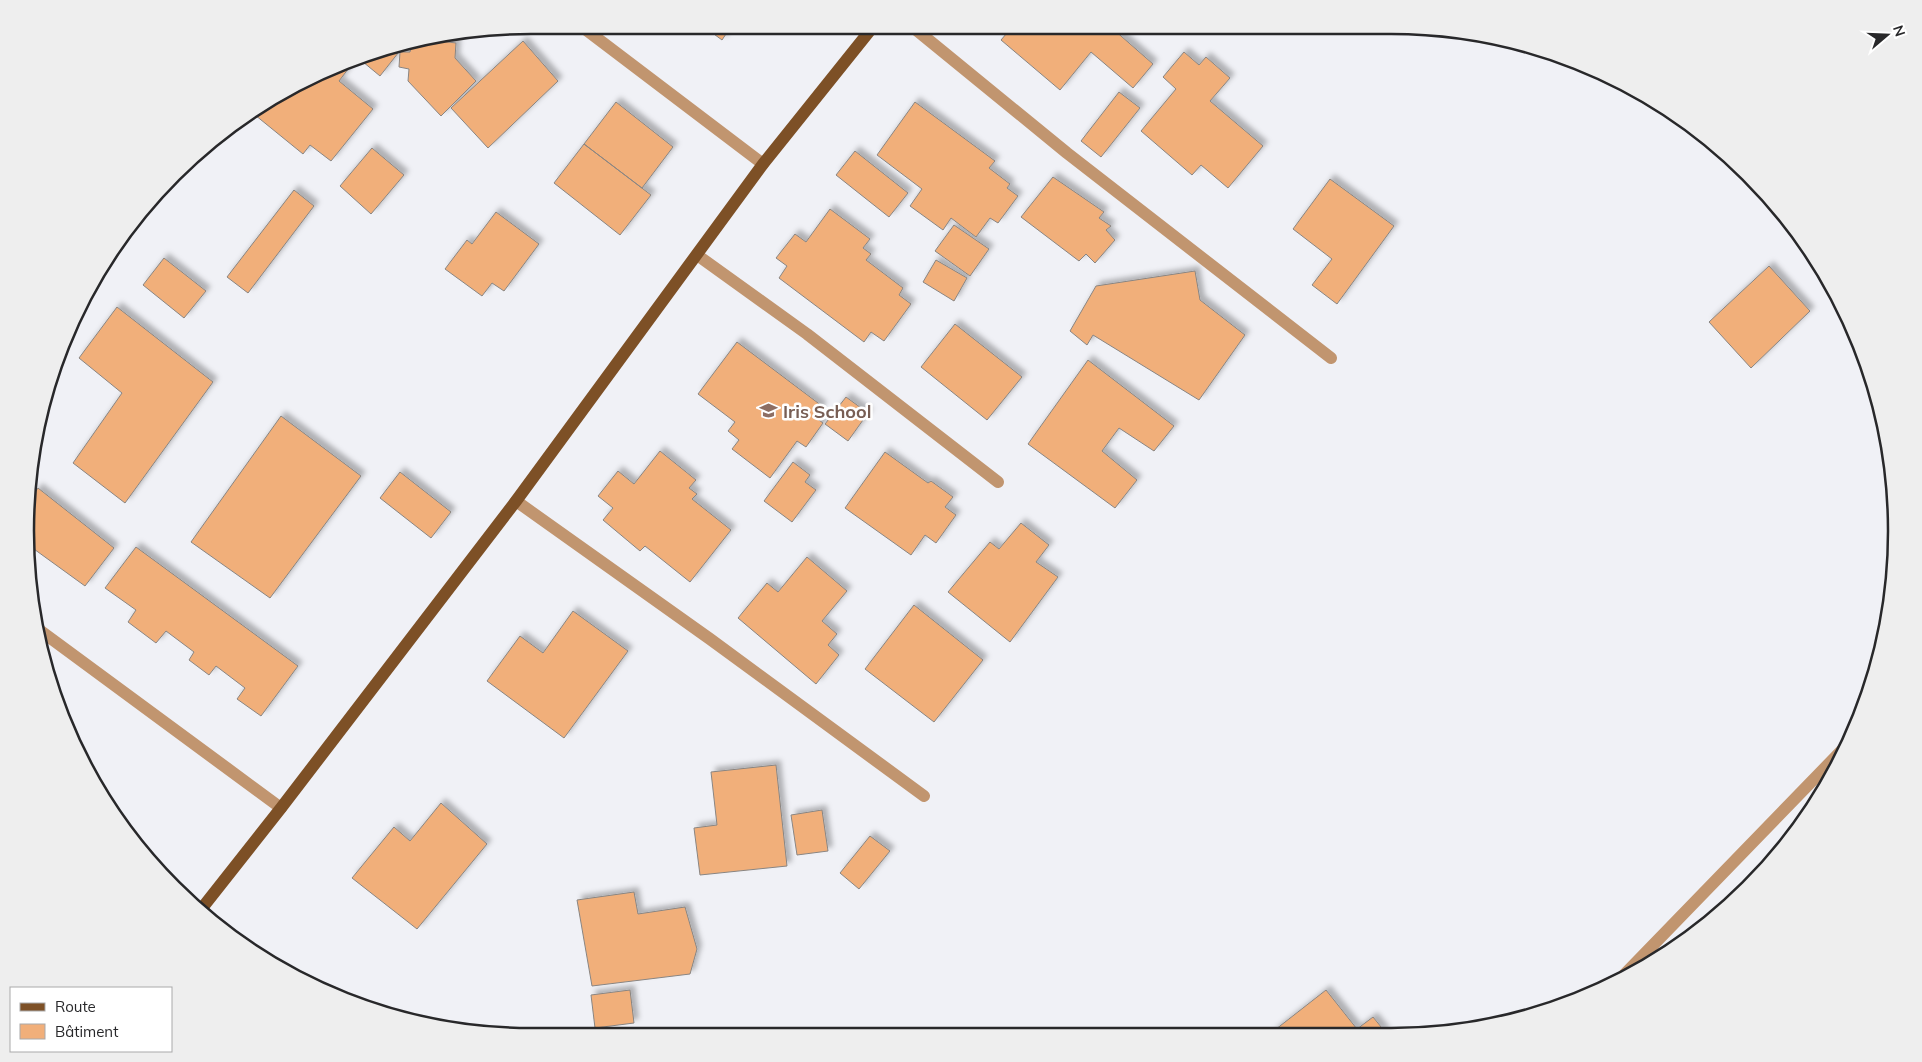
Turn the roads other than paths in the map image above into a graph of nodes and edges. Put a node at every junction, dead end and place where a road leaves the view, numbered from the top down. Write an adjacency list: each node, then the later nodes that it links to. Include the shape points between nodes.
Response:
1 (591, 34): 4 (street)
2 (867, 34): 4 (main road)
3 (921, 34): 6 (street, via 1067,153)
4 (763, 164): 5 (main road)
5 (697, 255): 7 (street, via 807,334); 8 (main road)
6 (1331, 358)
7 (998, 482)
8 (516, 501): 11 (street); 12 (main road)
9 (44, 634): 12 (street)
10 (1832, 760): 14 (street)
11 (924, 796)
12 (282, 808): 13 (main road)
13 (204, 906)
14 (1635, 965)

